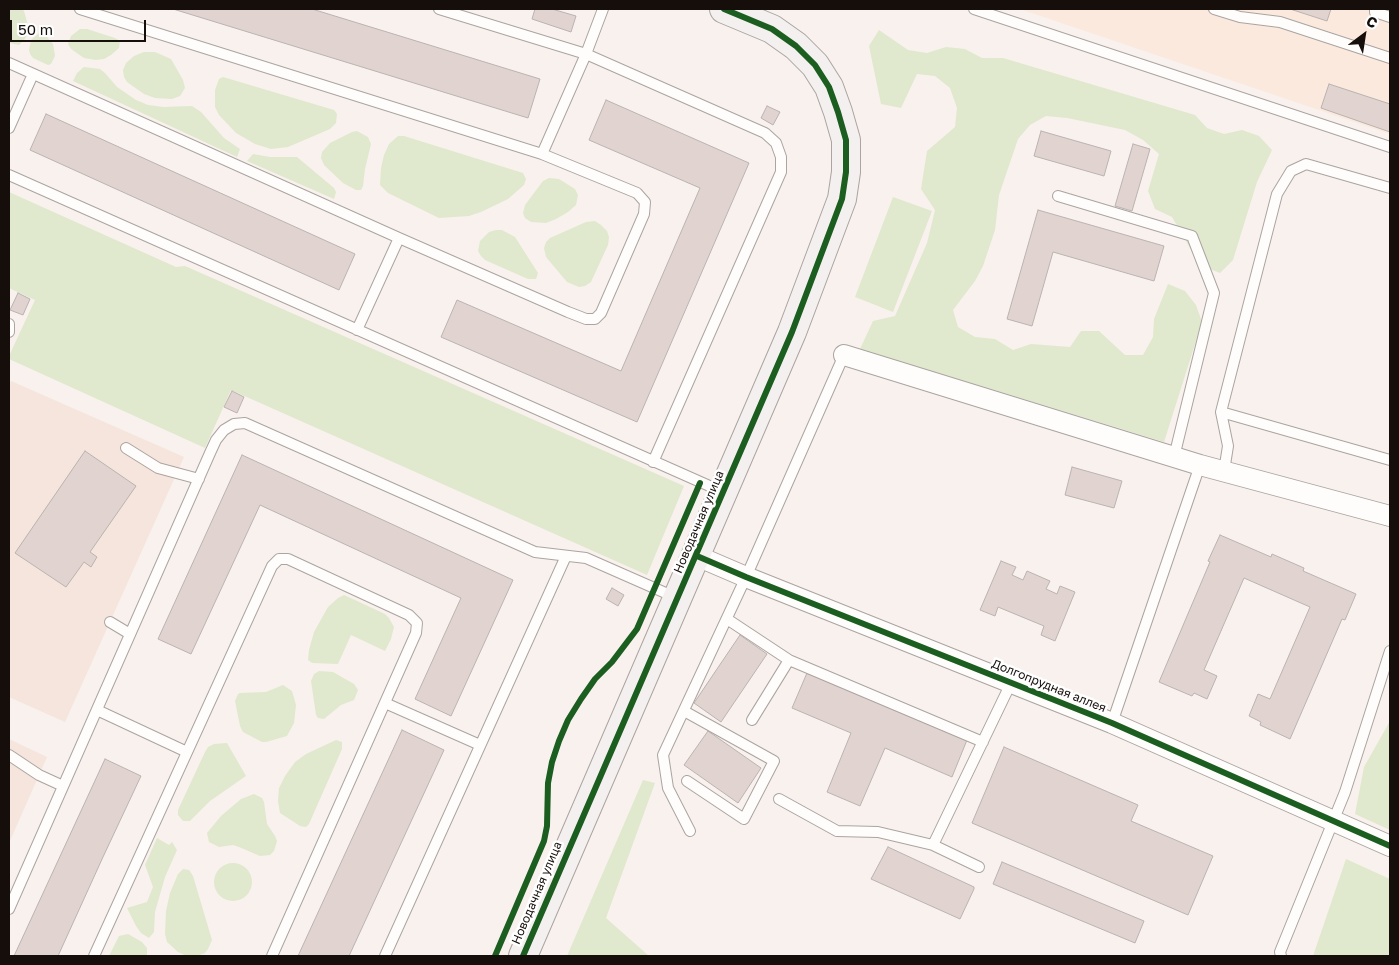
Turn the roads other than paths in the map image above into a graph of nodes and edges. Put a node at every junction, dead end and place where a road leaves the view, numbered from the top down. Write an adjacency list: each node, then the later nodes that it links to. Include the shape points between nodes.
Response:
1 (80, 9): 16 (lane)
2 (439, 9): 10 (lane)
3 (603, 9): 10 (lane)
4 (724, 9): 33 (street, Новодачная улица, via 772,29 815,64 829,87 846,140 842,199 792,332)
5 (974, 9): 15 (lane)
6 (1214, 9): 8 (lane)
7 (1375, 9): 9 (lane, via 1374,12)
8 (1241, 13): 11 (lane, via 1280,22)
9 (1390, 16)
10 (586, 54): 16 (lane); 29 (lane, via 765,133 776,143 781,157 781,172)
11 (1390, 58)
12 (9, 63): 13 (lane)
13 (33, 74): 14 (lane); 20 (lane)
14 (9, 128)
15 (1390, 147)
16 (542, 154): 20 (lane, via 637,193 645,202 644,214 601,313 595,319 586,319)
17 (9, 175): 22 (lane)
18 (1390, 188): 25 (lane, via 1306,164 1291,171 1277,194)
19 (1058, 196): 27 (lane, via 1192,236 1214,293)
20 (400, 238): 22 (lane)
21 (9, 324): 23 (lane)
22 (357, 330): 29 (lane)
23 (9, 332)
24 (844, 354): 27 (street); 37 (lane)
25 (1222, 412): 28 (lane); 31 (lane, via 1228,446)
26 (126, 448): 32 (lane, via 158,468)
27 (1174, 457): 30 (street)
28 (1390, 460)
29 (653, 462): 33 (lane)
30 (1200, 465): 31 (street); 49 (lane)
31 (1224, 471): 34 (street)
32 (198, 480): 35 (lane, via 224,430 234,424 245,423 535,552); 41 (lane)
33 (724, 493): 36 (street, Новодачная улица)
34 (1390, 516)
35 (566, 556): 38 (lane, via 586,558); 51 (lane)
36 (697, 556): 37 (street, Долгопрудная аллея); 38 (street, Новодачная улица)
37 (746, 577): 39 (lane); 44 (street, Долгопрудная аллея)
38 (678, 598): 66 (street, Новодачная улица)
39 (727, 619): 43 (lane); 47 (lane)
40 (110, 622): 41 (lane)
41 (130, 634): 46 (lane)
42 (1390, 651): 57 (lane)
43 (788, 660): 48 (lane); 50 (lane)
44 (1011, 683): 49 (street, Долгопрудная аллея); 50 (lane)
45 (385, 703): 51 (lane); 52 (lane, via 416,633 417,623 409,616 321,574 288,559 279,559 272,566); 64 (lane)
46 (97, 710): 52 (lane); 55 (lane)
47 (684, 710): 54 (lane, via 774,762 744,819); 58 (lane, via 663,755 668,788)
48 (752, 720)
49 (1112, 724): 57 (street, Долгопрудная аллея)
50 (983, 742): 59 (lane)
51 (480, 745): 65 (lane)
52 (187, 752): 63 (lane)
53 (9, 755): 55 (lane)
54 (687, 781)
55 (63, 786): 62 (lane)
56 (779, 799): 59 (lane, via 837,831 878,832)
57 (1334, 820): 60 (street, Долгопрудная аллея); 67 (lane)
58 (690, 831)
59 (934, 844): 61 (lane)
60 (1390, 846)
61 (979, 867)
62 (9, 909)
63 (94, 956)
64 (272, 956)
65 (386, 956)
66 (523, 956)
67 (1281, 956)

